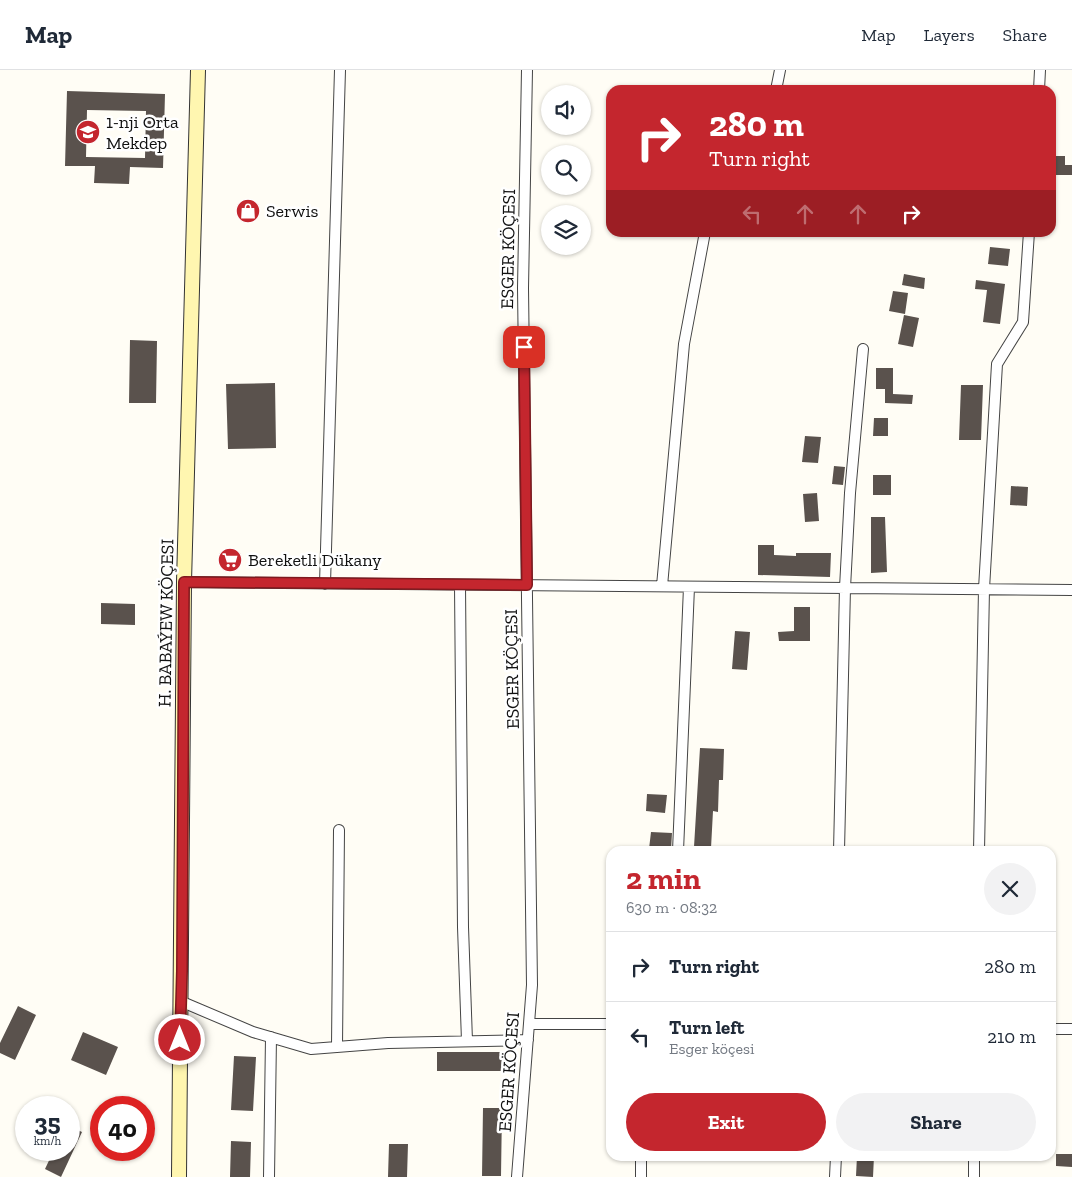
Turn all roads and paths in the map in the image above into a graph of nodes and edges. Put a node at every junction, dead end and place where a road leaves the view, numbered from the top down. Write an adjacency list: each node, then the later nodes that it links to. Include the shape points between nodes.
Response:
1 (198, 70): 11 (street, H. BABAÝEW KÖÇESI)
2 (340, 70): 12 (street)
3 (527, 70): 14 (street, ESGER KÖÇESI, via 523,288)
4 (780, 70): 6 (street)
5 (1040, 70): 7 (street)
6 (777, 85)
7 (1039, 85)
8 (704, 237): 15 (street, via 684,344)
9 (1029, 237): 18 (street, via 1023,322 997,364)
10 (862, 349): 17 (street)
11 (184, 582): 12 (street); 24 (street, H. BABAÝEW KÖÇESI)
12 (325, 584): 13 (street)
13 (460, 585): 14 (street); 31 (street)
14 (527, 585): 15 (street); 25 (street, ESGER KÖÇESI, via 532,985)
15 (662, 586): 16 (street)
16 (689, 587): 17 (street); 21 (street)
17 (845, 588): 18 (street); 22 (street)
18 (984, 589): 19 (street); 23 (street)
19 (1072, 590)
20 (338, 830): 32 (street)
21 (678, 846)
22 (839, 846)
23 (979, 846)
24 (180, 1000): 29 (street); 36 (street, H. BABAÝEW KÖÇESI)
25 (529, 1024): 26 (street); 30 (street, ESGER KÖÇESI)
26 (606, 1024)
27 (1056, 1029): 28 (street)
28 (1072, 1029)
29 (271, 1037): 32 (street, via 310,1048); 37 (street)
30 (528, 1040): 31 (street); 38 (street, ESGER KÖÇESI)
31 (467, 1041): 32 (street)
32 (337, 1047)
33 (642, 1161): 39 (street)
34 (836, 1161): 40 (street)
35 (974, 1161): 41 (street)
36 (180, 1177)
37 (269, 1177)
38 (517, 1177)
39 (641, 1177)
40 (835, 1177)
41 (974, 1177)

